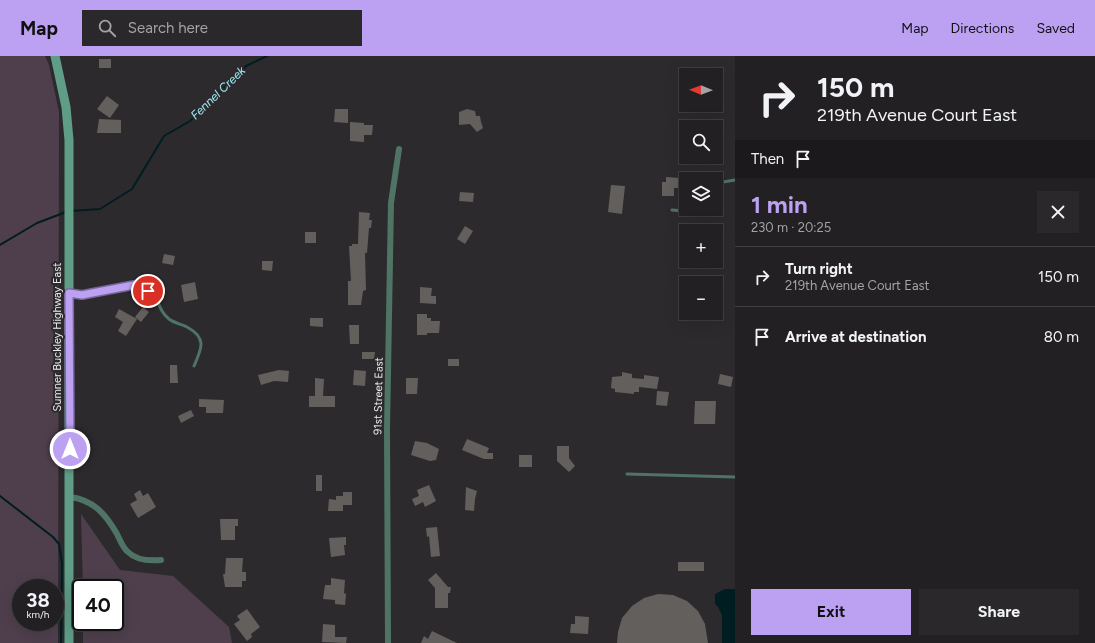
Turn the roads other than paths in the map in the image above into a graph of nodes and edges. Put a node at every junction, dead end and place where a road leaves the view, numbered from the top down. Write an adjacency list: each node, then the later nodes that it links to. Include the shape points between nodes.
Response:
1 (55, 56): 7 (street, Sumner Buckley Highway East, via 66,107 69,140)
2 (399, 149): 15 (street, 91st Street East, via 391,204)
3 (735, 180): 4 (lane)
4 (723, 182)
5 (672, 210): 6 (lane)
6 (679, 211)
7 (69, 293): 8 (street, via 82,295 134,285); 12 (street, Sumner Buckley Highway East)
8 (155, 296): 9 (lane, via 161,310 170,319 188,327 201,341 202,348)
9 (194, 366)
10 (627, 474): 11 (lane)
11 (735, 477)
12 (70, 497): 13 (street, via 83,499 94,505 108,520 128,552 142,559); 14 (street, Sumner Buckley Highway East)
13 (161, 560)
14 (69, 643)
15 (388, 643)

